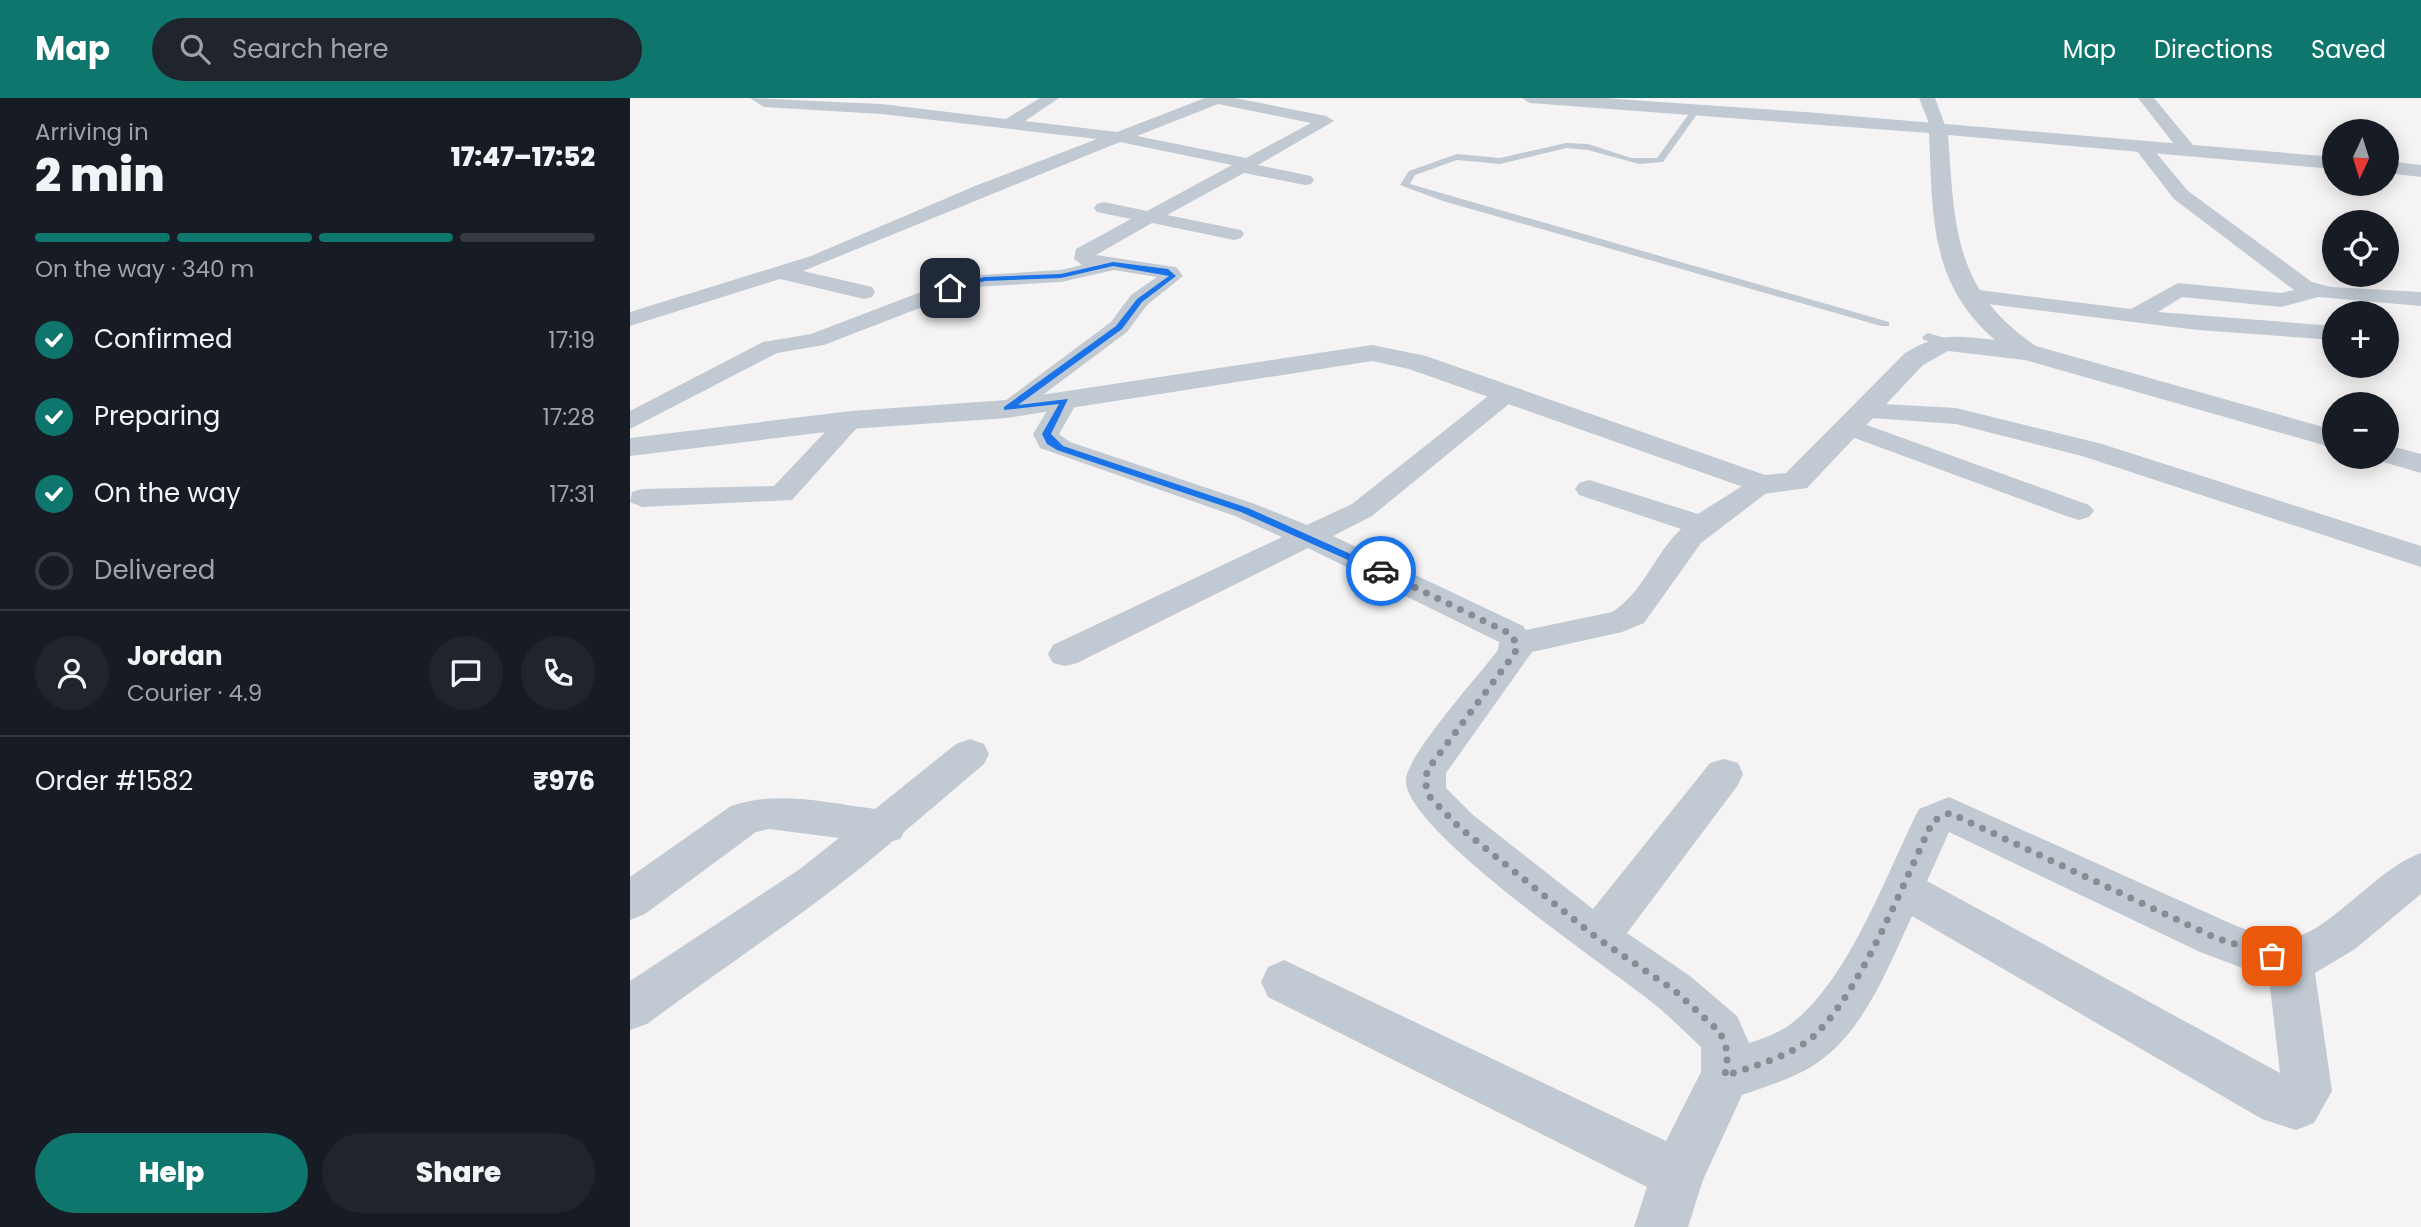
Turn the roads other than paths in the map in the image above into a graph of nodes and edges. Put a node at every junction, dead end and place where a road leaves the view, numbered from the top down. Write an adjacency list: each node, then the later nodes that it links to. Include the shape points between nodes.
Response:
1 (758, 98): 8 (street)
2 (1051, 98): 8 (street)
3 (1218, 98): 10 (street); 14 (street, via 1326,121)
4 (1530, 98): 7 (street)
5 (1927, 98): 9 (street)
6 (2146, 98): 12 (street)
7 (1696, 110): 9 (street); 29 (lane, via 1660,160 1644,164 1590,147 1558,146 1504,161 1464,156 1412,173 1405,185)
8 (1009, 124): 10 (street)
9 (1938, 128): 11 (street); 25 (street, via 1948,247)
10 (1120, 137): 14 (street); 22 (street)
11 (2141, 146): 12 (street); 23 (street, via 2181,195 2293,279)
12 (2187, 149): 13 (street)
13 (2322, 162)
14 (1247, 163): 17 (street, via 1247,168); 19 (street)
15 (2399, 168): 16 (street)
16 (2421, 170)
17 (1305, 180)
18 (1104, 208): 19 (street)
19 (1149, 217): 20 (street); 21 (street, via 1083,253 1084,259)
20 (1234, 234)
21 (1113, 264): 34 (street, via 1168,271 1172,276 1139,300 1119,327); 37 (street, via 1061,276 971,281 816,340 771,347)
22 (782, 273): 24 (street); 28 (street)
23 (2316, 291): 26 (street); 27 (street, via 2281,300 2178,290)
24 (864, 292)
25 (1971, 296): 27 (street); 31 (street, via 1983,317)
26 (2421, 299)
27 (2137, 315): 30 (street, via 2233,329)
28 (630, 319)
29 (1885, 324)
30 (2322, 333)
31 (2027, 352): 35 (street, via 1938,340); 38 (street)
32 (1506, 394): 33 (street, via 1416,362 1372,353); 42 (street); 47 (street, via 1388,492)
33 (1065, 401): 34 (street); 47 (street, via 1046,434 1060,448 1245,510)
34 (1007, 408): 36 (street)
35 (1858, 419): 42 (street, via 1796,481); 45 (street); 48 (street, via 1956,416 2092,450)
36 (851, 420): 39 (street); 44 (street, via 782,494)
37 (630, 421)
38 (2322, 436)
39 (630, 447)
40 (2399, 458): 41 (street)
41 (2421, 464)
42 (1763, 485): 46 (street)
43 (1589, 489): 46 (street)
44 (642, 498)
45 (2079, 511)
46 (1700, 526): 49 (street, via 1678,549 1635,615)
47 (1310, 537): 49 (street, via 1511,634); 50 (street)
48 (2421, 557)
49 (1517, 645): 57 (street, via 1428,769 1428,795 1459,827)
50 (1065, 654)
51 (970, 754): 53 (street)
52 (1724, 774): 57 (street)
53 (886, 827): 56 (street, via 769,813 746,818); 60 (street, via 815,882)
54 (2414, 884): 58 (street, via 2322,946)
55 (1901, 888): 58 (street, via 1933,821 1950,813 2216,938); 58 (street, via 2280,1101 2296,1105 2307,1091); 61 (street, via 1853,985 1816,1034 1794,1050)
56 (630, 901)
57 (1597, 938): 61 (street, via 1674,990 1720,1032 1728,1053)
58 (2290, 959)
59 (1284, 982): 62 (street)
60 (630, 1009)
61 (1725, 1076): 62 (street)
62 (1678, 1174): 63 (street)
63 (1661, 1227)

